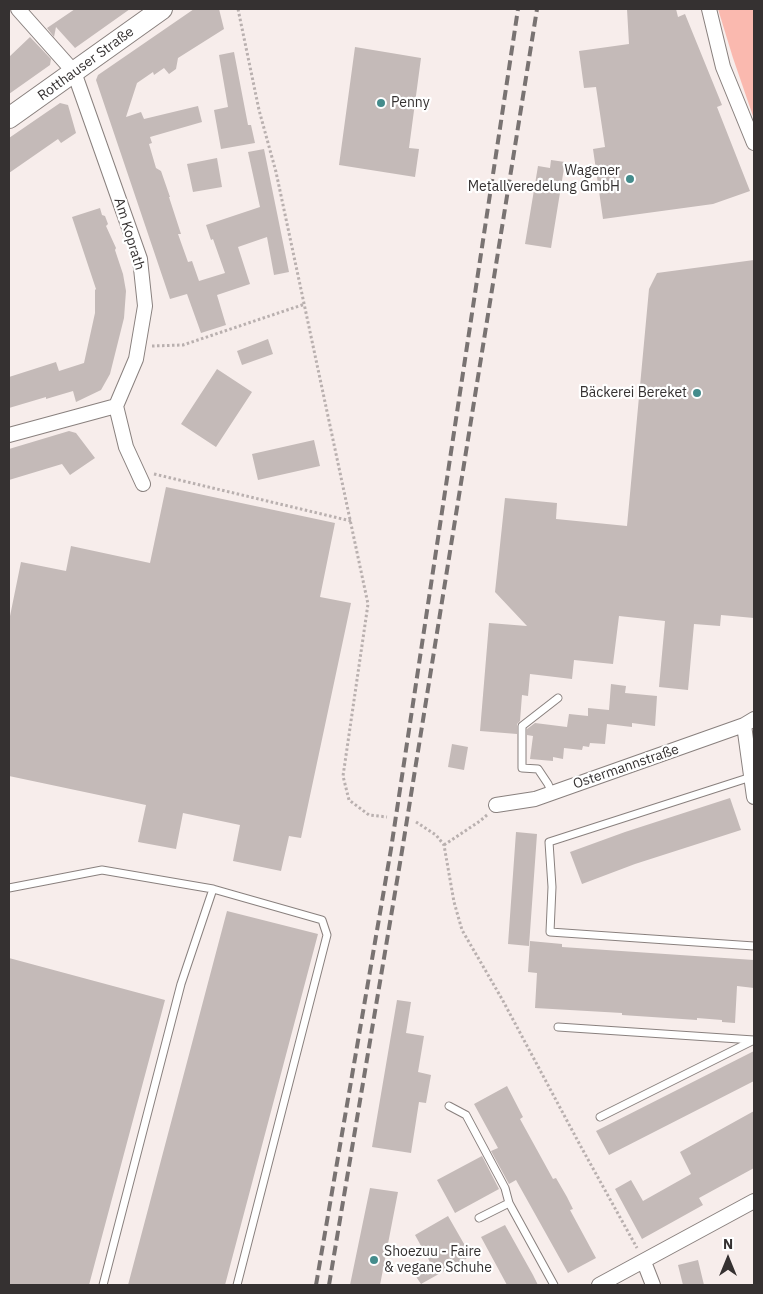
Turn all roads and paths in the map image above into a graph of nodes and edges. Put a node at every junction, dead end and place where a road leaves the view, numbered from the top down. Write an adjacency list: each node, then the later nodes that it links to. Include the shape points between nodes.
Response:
1 (18, 9): 5 (street)
2 (162, 9): 5 (main road, Rotthauser Straße)
3 (238, 9): 8 (path)
4 (709, 9): 7 (street, via 723,67)
5 (74, 72): 6 (main road, Rotthauser Straße); 9 (street, Am Koprath, via 140,259 146,306)
6 (9, 118)
7 (754, 143)
8 (305, 304): 9 (path, via 183,345); 14 (path)
9 (138, 347): 10 (street, Am Koprath)
10 (116, 406): 11 (street); 12 (street, via 126,447)
11 (9, 435)
12 (136, 470): 13 (street); 14 (path)
13 (143, 484)
14 (351, 521): 21 (path, via 368,604 343,776 350,800 369,814)
15 (558, 698): 18 (lane, via 522,726 522,768 538,769)
16 (749, 722): 17 (street); 18 (street, Ostermannstraße)
17 (751, 777): 19 (street); 26 (lane, via 550,842 550,932)
18 (552, 793): 20 (street, Ostermannstraße)
19 (754, 797)
20 (496, 805): 23 (path, via 480,821)
21 (387, 817)
22 (416, 822): 23 (path, via 436,835)
23 (444, 845): 34 (path, via 462,930)
24 (9, 888): 25 (lane, via 102,870)
25 (212, 889): 35 (lane, via 181,984); 36 (lane, via 322,920 327,935)
26 (754, 946)
27 (558, 1027): 28 (lane)
28 (754, 1040): 30 (lane)
29 (449, 1106): 32 (lane, via 466,1115 505,1188)
30 (600, 1117)
31 (754, 1201): 34 (street)
32 (509, 1203): 33 (lane); 37 (lane)
33 (479, 1218)
34 (644, 1262): 38 (street); 39 (street)
35 (103, 1285)
36 (237, 1285)
37 (554, 1285)
38 (600, 1285)
39 (653, 1285)

